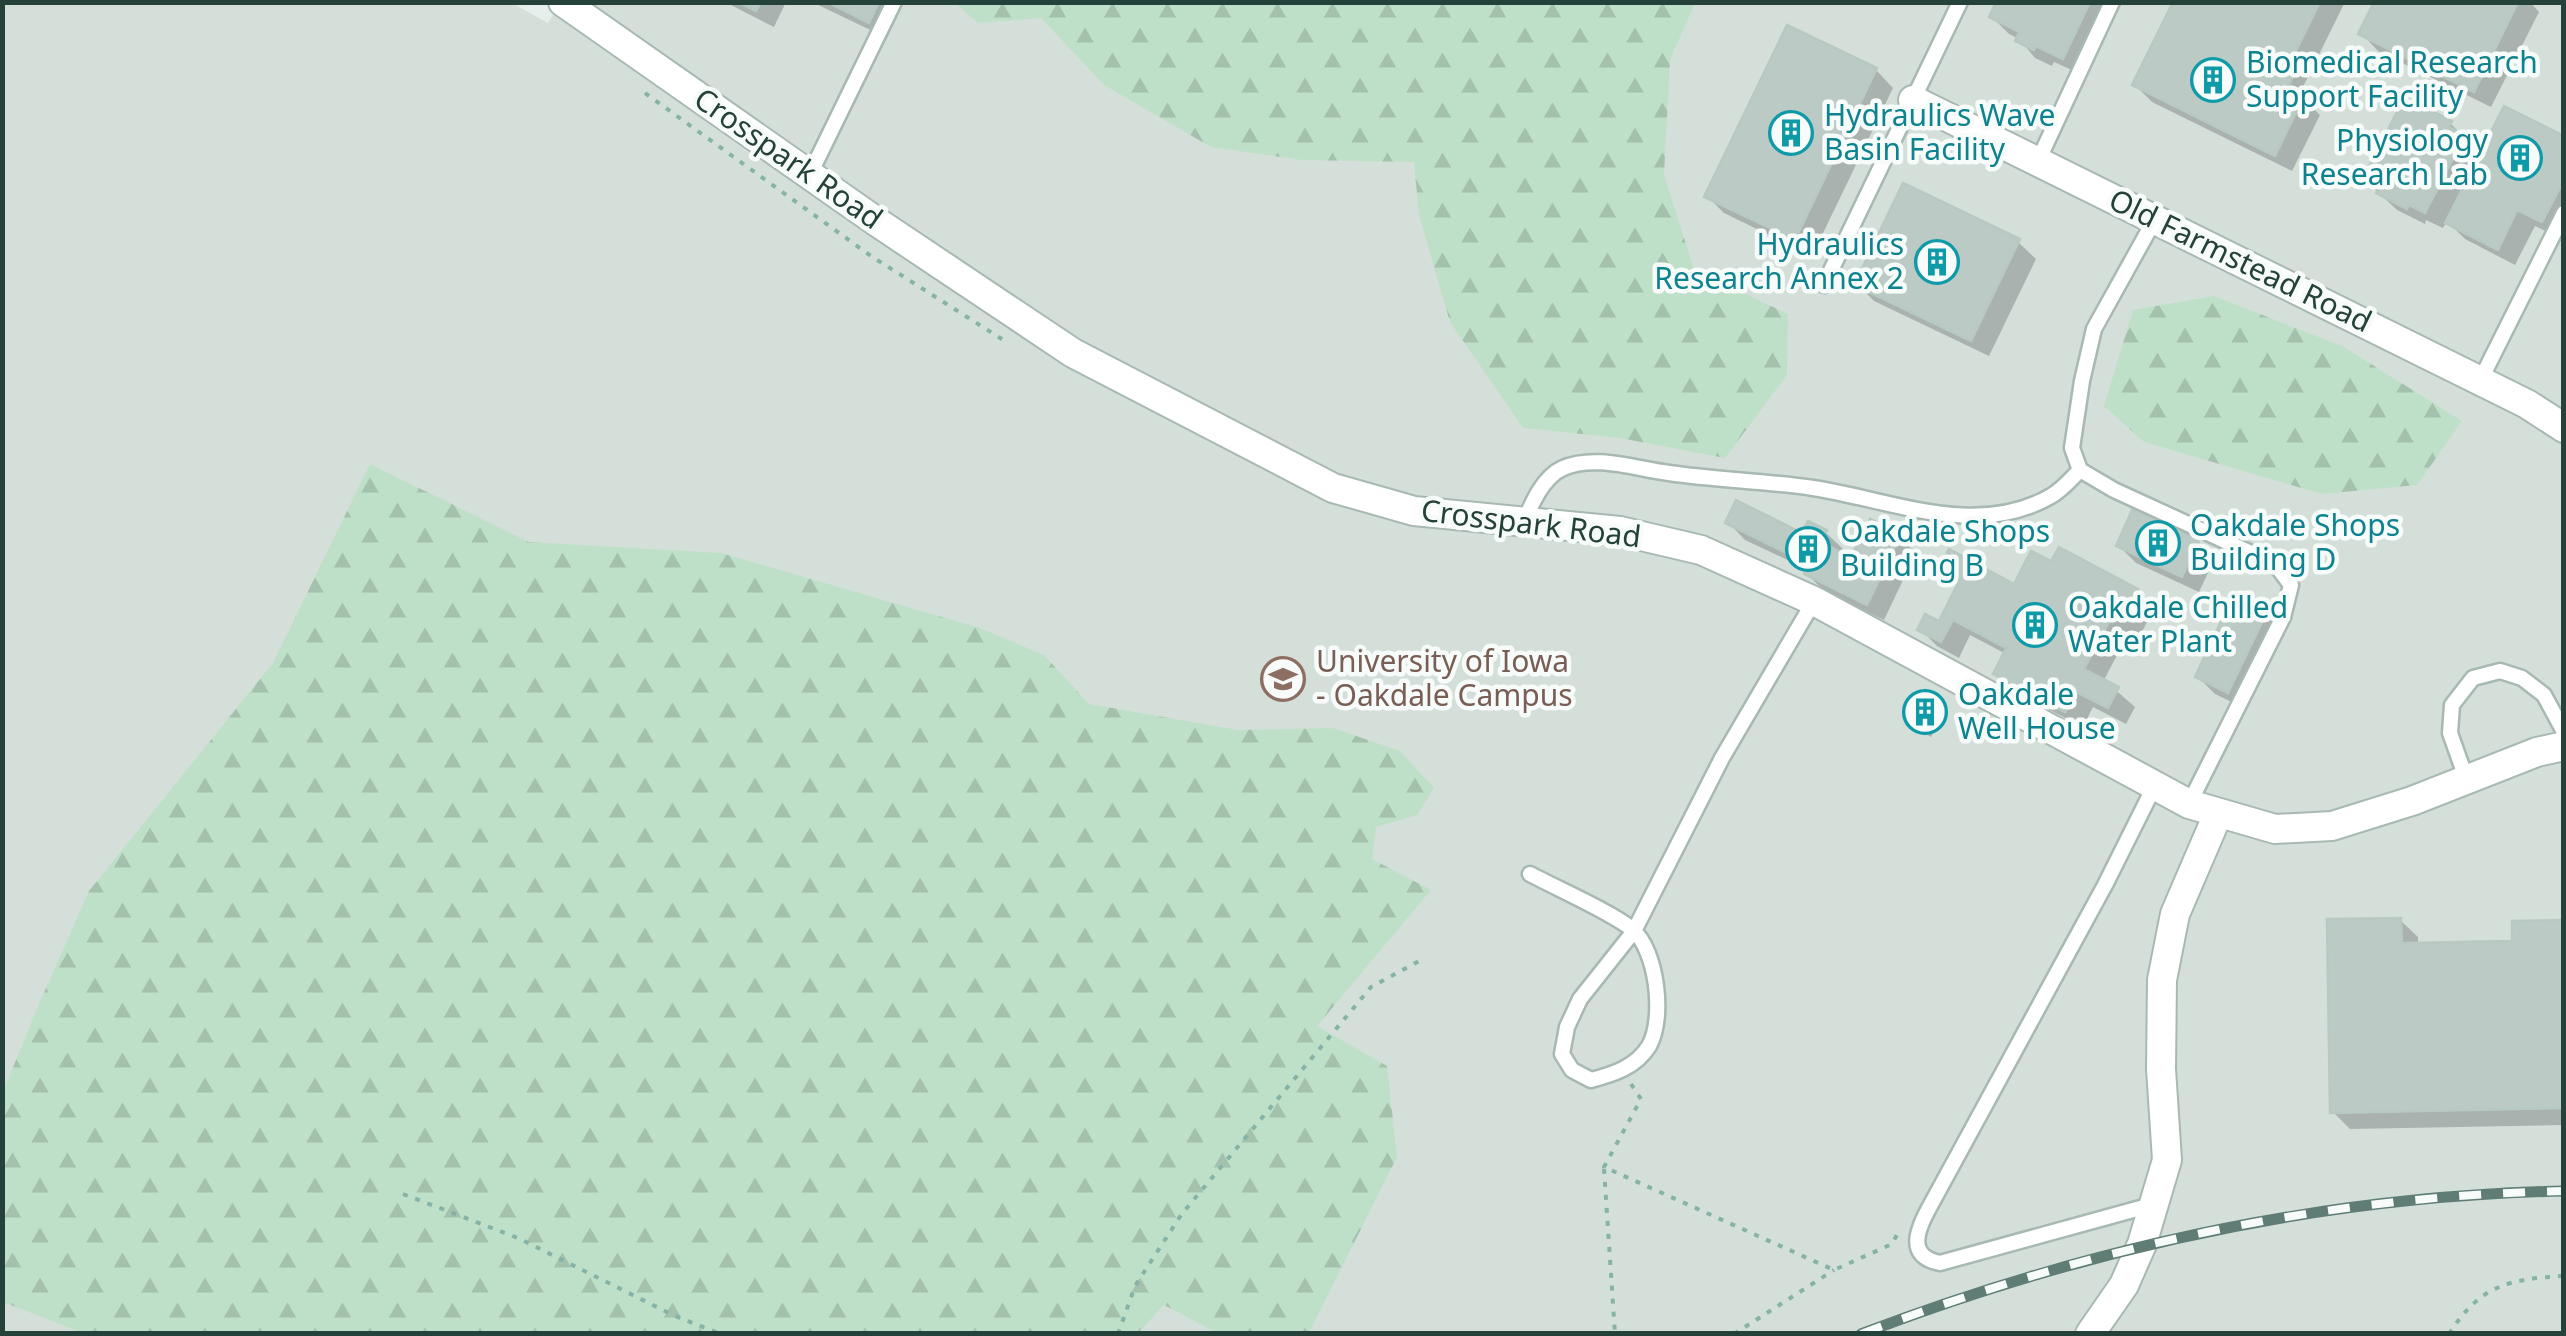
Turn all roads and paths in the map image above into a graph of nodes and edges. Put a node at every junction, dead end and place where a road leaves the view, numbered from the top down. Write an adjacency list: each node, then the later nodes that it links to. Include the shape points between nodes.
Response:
1 (563, 2): 7 (street, Crosspark Road)
2 (894, 2): 7 (lane)
3 (1960, 2): 5 (lane)
4 (2112, 2): 6 (lane)
5 (1913, 100): 6 (street, Old Farmstead Road); 10 (lane)
6 (2038, 161): 9 (street, Old Farmstead Road)
7 (810, 174): 14 (street, Crosspark Road, via 1073,352 1275,460 1378,502)
8 (2564, 213): 11 (lane)
9 (2155, 220): 11 (street, Old Farmstead Road); 13 (lane, via 2094,329 2072,448)
10 (1824, 285)
11 (2480, 381): 12 (street, Old Farmstead Road)
12 (2564, 428)
13 (2080, 470): 14 (lane, via 2055,494 1982,518 1812,488 1593,462 1561,468 1537,493); 20 (lane, via 2274,564 2291,585 2283,617)
14 (1523, 523): 15 (street, Crosspark Road, via 1682,544)
15 (1814, 601): 19 (street, Crosspark Road); 23 (lane, via 1722,758)
16 (2564, 732): 18 (lane, via 2544,695 2522,678 2500,671 2473,678 2452,705 2450,733)
17 (2564, 746): 18 (street, Crosspark Road)
18 (2466, 778): 21 (street, Crosspark Road, via 2332,826 2275,829)
19 (2156, 785): 20 (street, Crosspark Road); 28 (lane, via 1916,1243 1920,1254 1940,1263)
20 (2189, 804): 21 (street, Crosspark Road)
21 (2218, 814): 28 (street, via 2175,914 2162,980 2167,1160)
22 (1530, 874): 23 (lane)
23 (1634, 931): 25 (lane, via 1655,978 1658,1018 1648,1046); 25 (lane, via 1580,999 1562,1054 1572,1070 1591,1080)
24 (1421, 960): 33 (path, via 1371,987 1181,1216 1136,1286)
25 (1624, 1071): 26 (path, via 1641,1100)
26 (1604, 1167): 30 (path); 34 (path)
27 (403, 1194): 32 (path, via 518,1238)
28 (2156, 1204): 36 (street, via 2124,1285)
29 (1900, 1229): 30 (path, via 1892,1244)
30 (1834, 1270): 35 (path)
31 (2564, 1276): 37 (path, via 2516,1278 2473,1302)
32 (722, 1334)
33 (1118, 1334)
34 (1615, 1334)
35 (1734, 1334)
36 (2090, 1334)
37 (2449, 1334)

